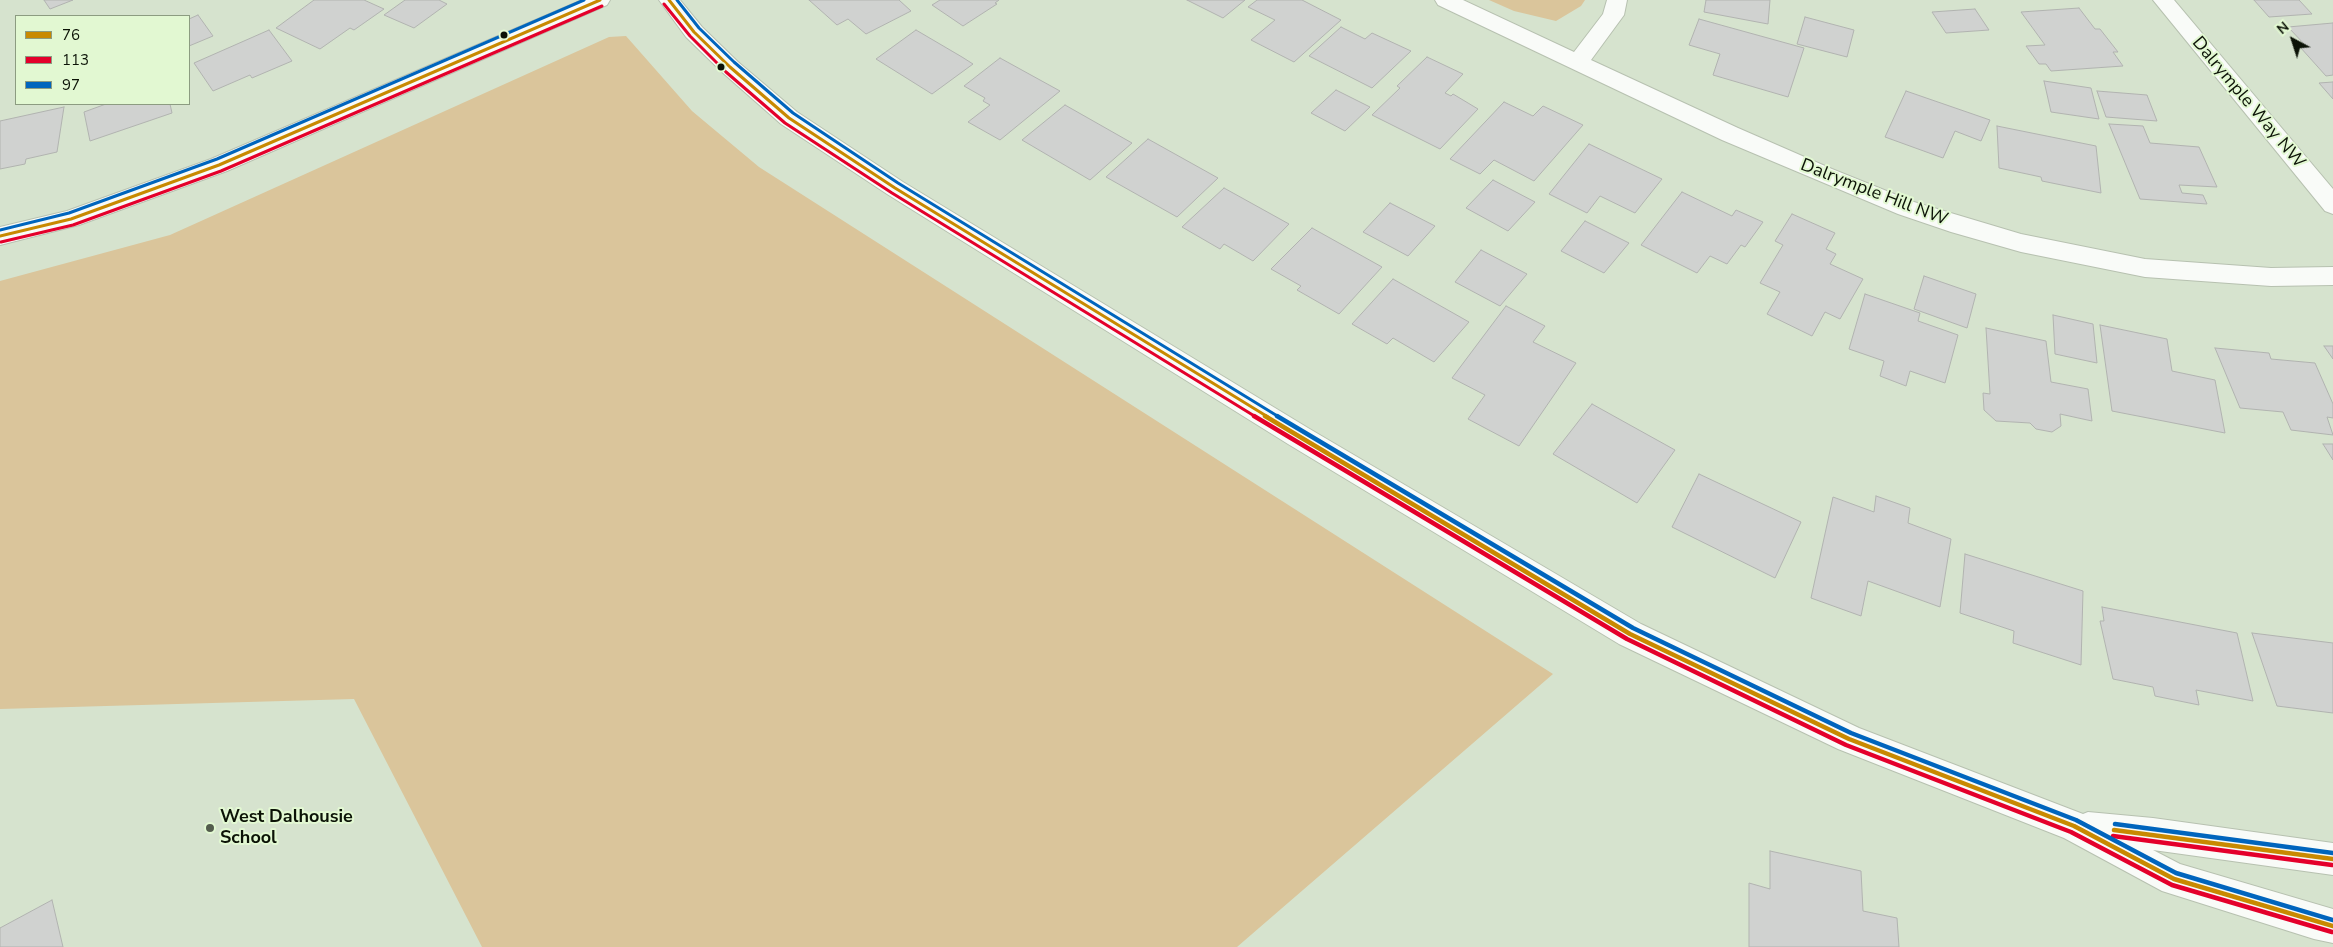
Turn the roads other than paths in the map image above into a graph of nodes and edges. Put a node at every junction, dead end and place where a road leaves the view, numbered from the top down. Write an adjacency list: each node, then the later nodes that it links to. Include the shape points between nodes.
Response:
1 (600, 0): 8 (street, via 219,165 71,219)
2 (669, 0): 10 (street, via 694,32 789,118 895,188 1466,538 1630,634 1849,740)
3 (1445, 0): 6 (street, Dalrymple Hill NW)
4 (1617, 0): 6 (street, via 1613,15)
5 (2163, 0): 7 (street, Dalrymple Way NW)
6 (1577, 63): 9 (street, Dalrymple Hill NW, via 1859,190 1924,214 2021,243 2145,268 2271,277)
7 (2333, 205)
8 (0, 236)
9 (2333, 276)
10 (2074, 826): 11 (street); 12 (street, via 2174,879)
11 (2333, 858)
12 (2333, 926)

